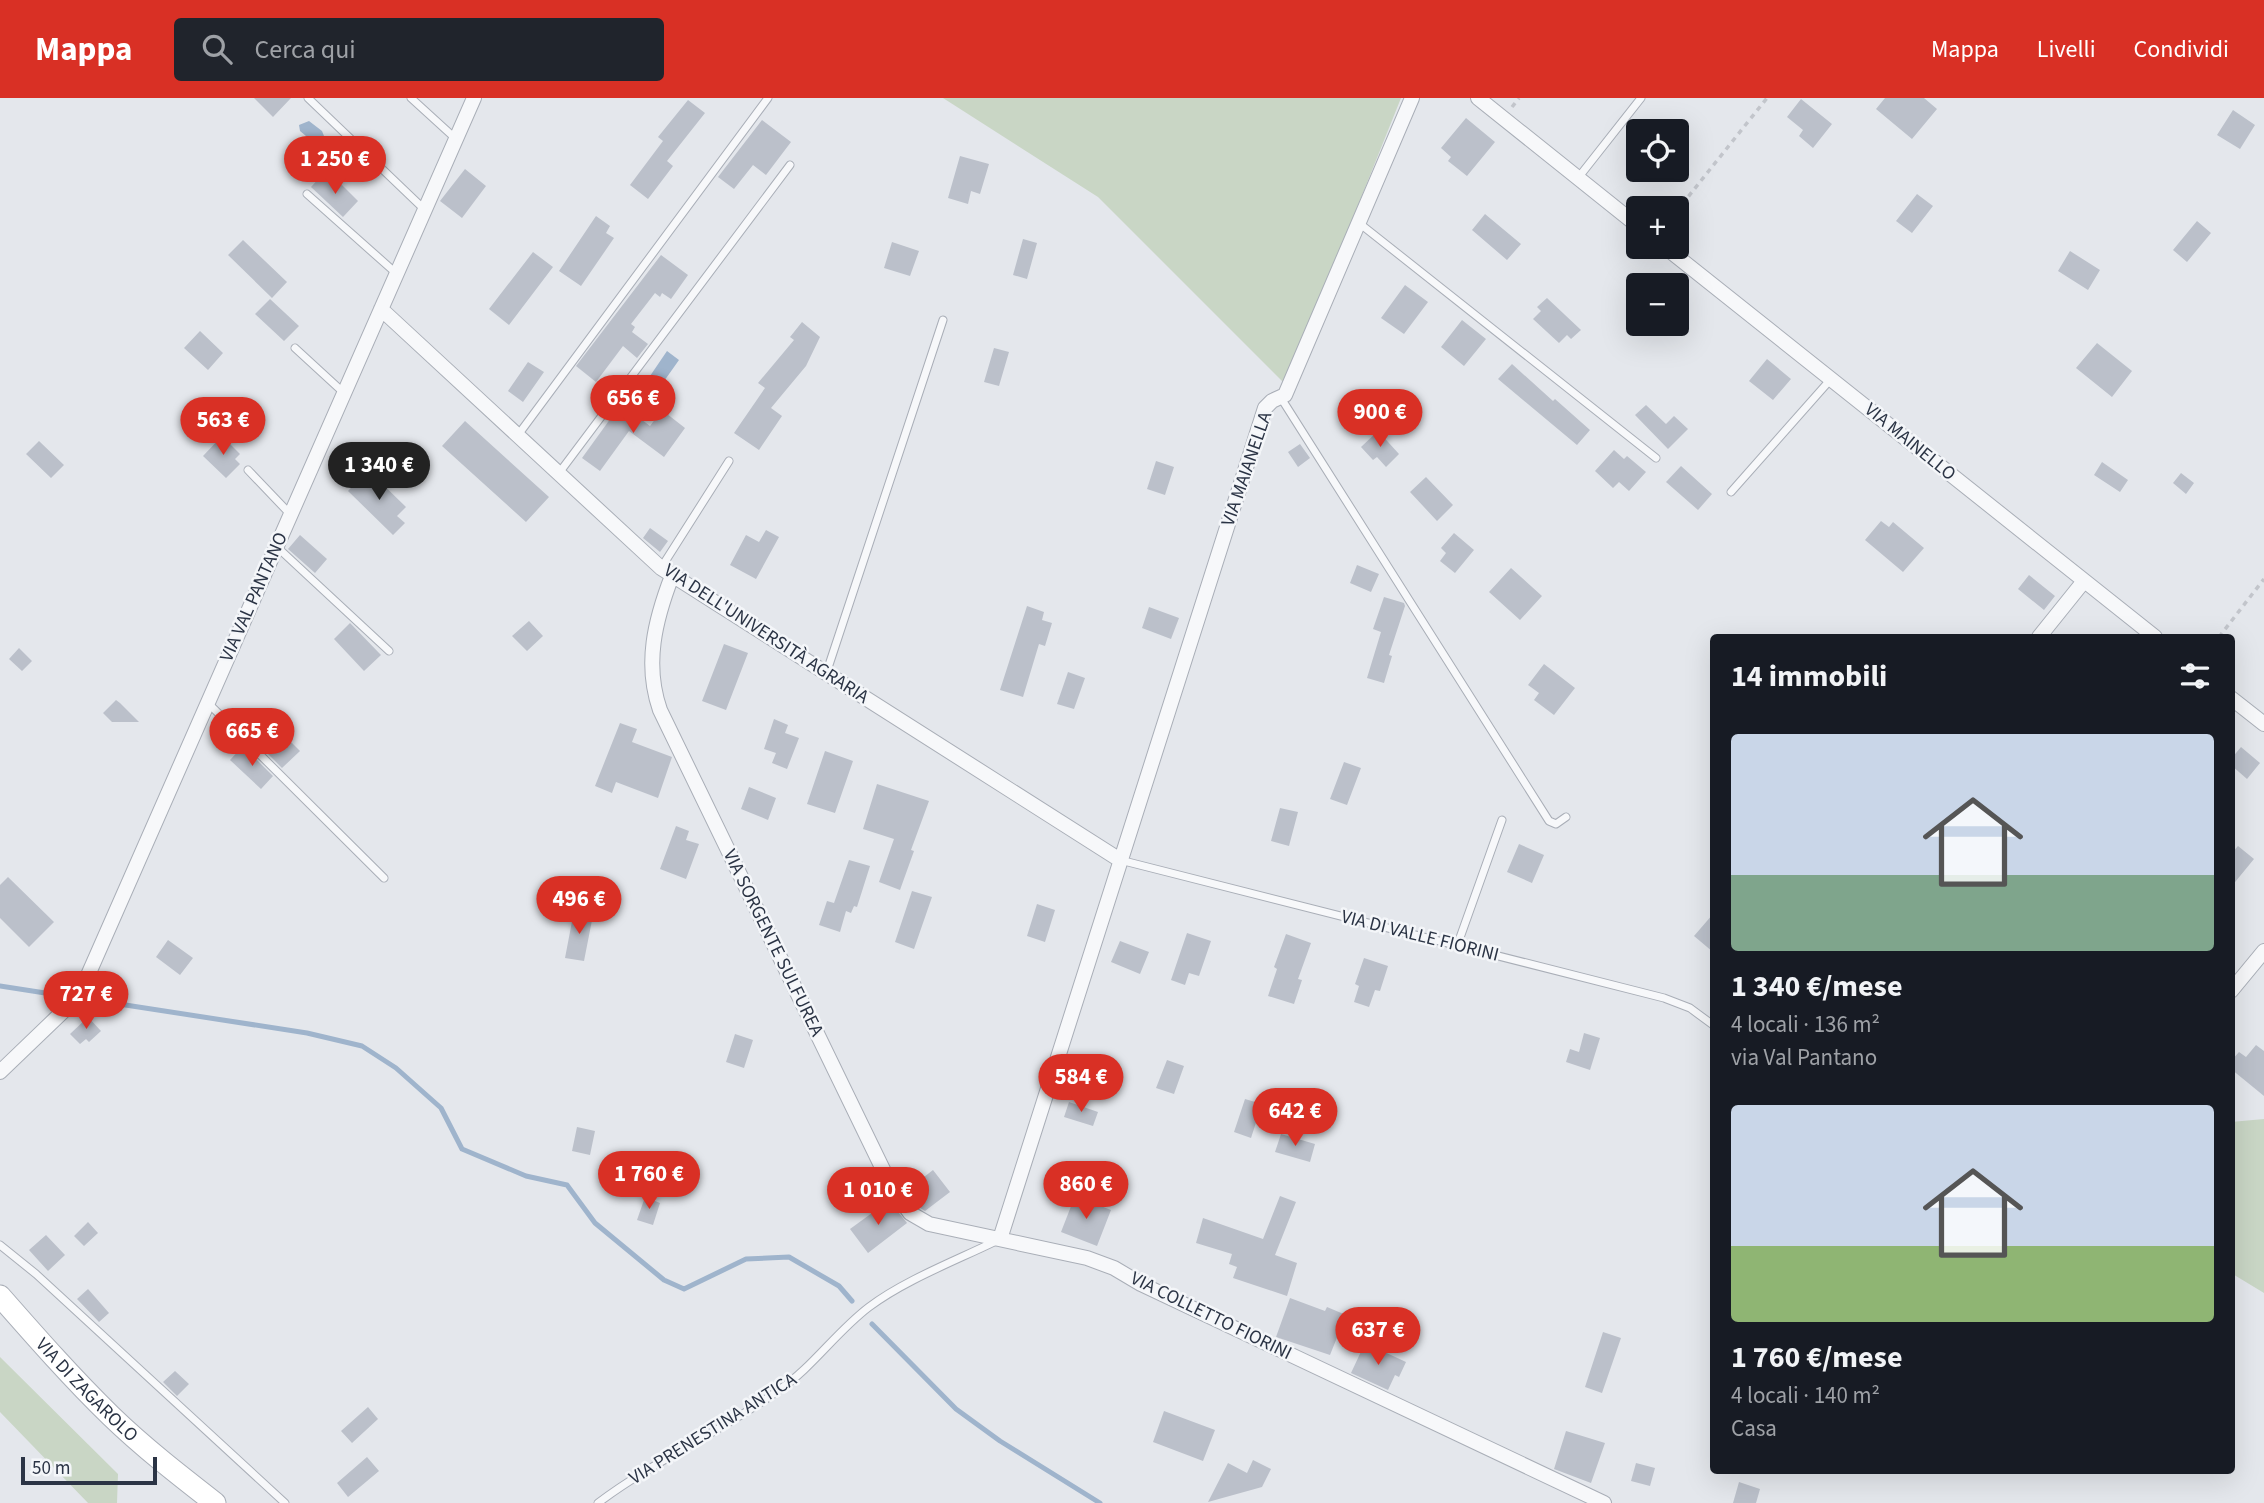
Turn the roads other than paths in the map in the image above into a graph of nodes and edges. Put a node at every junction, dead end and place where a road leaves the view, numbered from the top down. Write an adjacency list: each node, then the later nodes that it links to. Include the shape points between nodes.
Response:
1 (307, 98): 12 (lane)
2 (411, 98): 8 (lane)
3 (474, 98): 8 (street, VIA VAL PANTANO)
4 (768, 98): 23 (lane)
5 (1412, 98): 14 (street, VIA MAIANELLA)
6 (1478, 98): 10 (street)
7 (1641, 98): 10 (lane)
8 (456, 139): 12 (street, VIA VAL PANTANO)
9 (790, 166): 27 (lane)
10 (1578, 178): 13 (street)
11 (307, 194): 16 (lane)
12 (425, 210): 16 (street, VIA VAL PANTANO)
13 (1626, 216)
14 (1359, 223): 22 (street, VIA MAIANELLA); 24 (lane)
15 (1680, 259): 20 (street, VIA MAINELLO)
16 (397, 274): 17 (street, VIA VAL PANTANO)
17 (381, 309): 21 (street, VIA VAL PANTANO); 23 (street, VIA DELL'UNIVERSITÀ AGRARIA)
18 (943, 320): 36 (lane)
19 (295, 348): 21 (lane)
20 (1831, 379): 28 (lane); 32 (street, VIA MAINELLO)
21 (344, 393): 29 (street, VIA VAL PANTANO)
22 (1281, 398): 40 (lane, via 1549,821 1556,824); 42 (street, VIA MAIANELLA, via 1265,408)
23 (518, 435): 27 (street, VIA DELL'UNIVERSITÀ AGRARIA)
24 (1656, 458)
25 (729, 461): 31 (lane)
26 (248, 470): 29 (lane)
27 (559, 473): 31 (street, VIA DELL'UNIVERSITÀ AGRARIA)
28 (1731, 492)
29 (291, 514): 30 (street, VIA VAL PANTANO)
30 (277, 546): 35 (lane); 38 (street, VIA VAL PANTANO)
31 (667, 572): 36 (street, VIA DELL'UNIVERSITÀ AGRARIA); 49 (street, VIA SORGENTE SULFUREA, via 654,637 652,678 657,702 892,1188 905,1208 924,1222)
32 (2084, 581): 33 (street); 34 (street, VIA MAINELLO)
33 (2041, 634)
34 (2151, 634)
35 (389, 651)
36 (826, 674): 42 (street, VIA DELL'UNIVERSITÀ AGRARIA)
37 (2235, 702): 39 (street)
38 (208, 703): 43 (lane); 48 (street, VIA VAL PANTANO, via 80,991)
39 (2264, 724)
40 (1566, 817)
41 (1502, 820): 44 (lane)
42 (1120, 860): 44 (lane, VIA DI VALLE FIORINI); 49 (street, VIA MAIANELLA)
43 (384, 878)
44 (1457, 946): 47 (lane, VIA DI VALLE FIORINI, via 1664,998 1690,1008)
45 (2264, 951): 46 (street)
46 (2235, 986)
47 (1710, 1023)
48 (0, 1072)
49 (1000, 1239): 54 (lane, VIA PRENESTINA ANTICA, via 883,1297 779,1391); 55 (street, VIA COLLETTO FIORINI, via 1114,1268)
50 (0, 1245): 53 (lane)
51 (0, 1296): 52 (main road, VIA DI ZAGAROLO, via 112,1417)
52 (215, 1503)
53 (285, 1503)
54 (598, 1503)
55 (1604, 1503)

